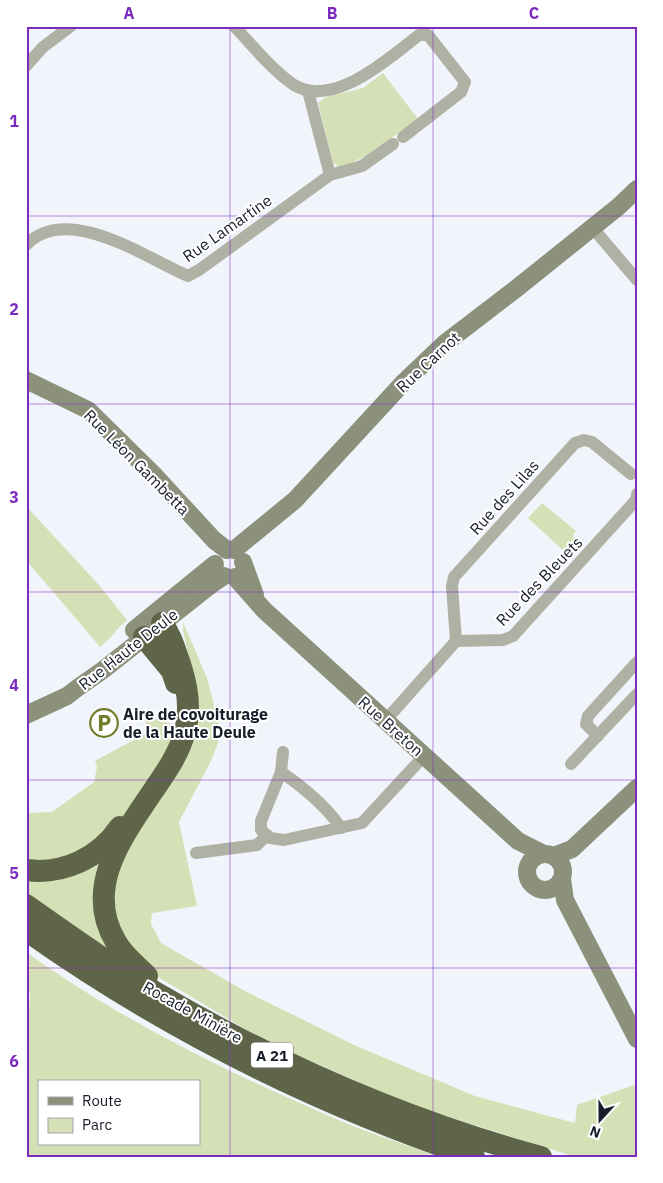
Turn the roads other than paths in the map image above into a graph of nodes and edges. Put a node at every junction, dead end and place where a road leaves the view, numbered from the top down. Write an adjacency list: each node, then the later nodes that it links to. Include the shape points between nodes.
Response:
1 (71, 26): 3 (street, via 43,47)
2 (234, 26): 4 (street, via 262,57 294,85)
3 (26, 66)
4 (308, 91): 5 (street); 5 (street, via 352,83 418,36 428,36 465,82 461,92 362,166)
5 (330, 175): 8 (street, Rue Lamartine, via 188,276 107,237 87,231 63,228 47,232)
6 (637, 189): 7 (main road, Rue Carnot)
7 (592, 227): 9 (street); 13 (main road, Rue Carnot, via 444,344 403,383 295,500)
8 (26, 245)
9 (637, 280)
10 (26, 380): 13 (main road, Rue Léon Gambetta, via 88,410 155,476)
11 (635, 476): 16 (street, Rue des Lilas, via 592,442 575,443 454,577)
12 (637, 494): 16 (street, Rue des Bleuets, via 636,500 513,636 503,640)
13 (226, 559): 14 (main road, Rue Haute Deule); 14 (main road, Rue Haute Deule, via 184,588); 21 (main road, Rue Breton, via 264,610)
14 (159, 618): 15 (main road, Rue Haute Deule); 19 (main road, Rue Haute Deule, via 62,688); 39 (highway, via 183,672 186,730 176,756 117,848 104,888 104,915 116,943 129,959 148,977)
15 (144, 637): 20 (main road, Rue Haute Deule, via 71,693); 34 (highway, via 172,671 176,684 180,714 176,741 170,754 116,834 103,846 86,859 69,866 52,871)
16 (456, 641): 21 (street)
17 (637, 662): 22 (street, via 588,716 586,724)
18 (637, 694): 22 (street)
19 (26, 707)
20 (26, 715)
21 (385, 721): 24 (main road, Rue Breton)
22 (598, 736): 25 (street)
23 (283, 752): 26 (street)
24 (424, 756): 28 (street, via 362,824); 30 (main road, Rue Breton)
25 (571, 764)
26 (281, 772): 28 (street, via 332,815); 29 (street, via 262,821 261,830)
27 (637, 788): 32 (main road)
28 (341, 828): 29 (street, via 284,840)
29 (267, 835): 31 (street, via 257,844)
30 (518, 841): 32 (main road, Rue Breton); 33 (main road)
31 (196, 853)
32 (556, 864): 33 (main road, via 533,859); 35 (main road, via 559,884); 36 (main road)
33 (527, 869): 35 (main road, via 530,882)
34 (26, 870)
35 (546, 890): 36 (main road)
36 (565, 900): 40 (main road)
37 (26, 905): 39 (highway, Rocade Minière / A 21, via 106,961)
38 (26, 930): 41 (highway, Rocade Minière / A 21, via 137,1003 241,1060 346,1109)
39 (220, 1029): 42 (highway, Rocade Minière / A 21, via 318,1077 379,1102 455,1131)
40 (637, 1039)
41 (474, 1157)
42 (541, 1157)

